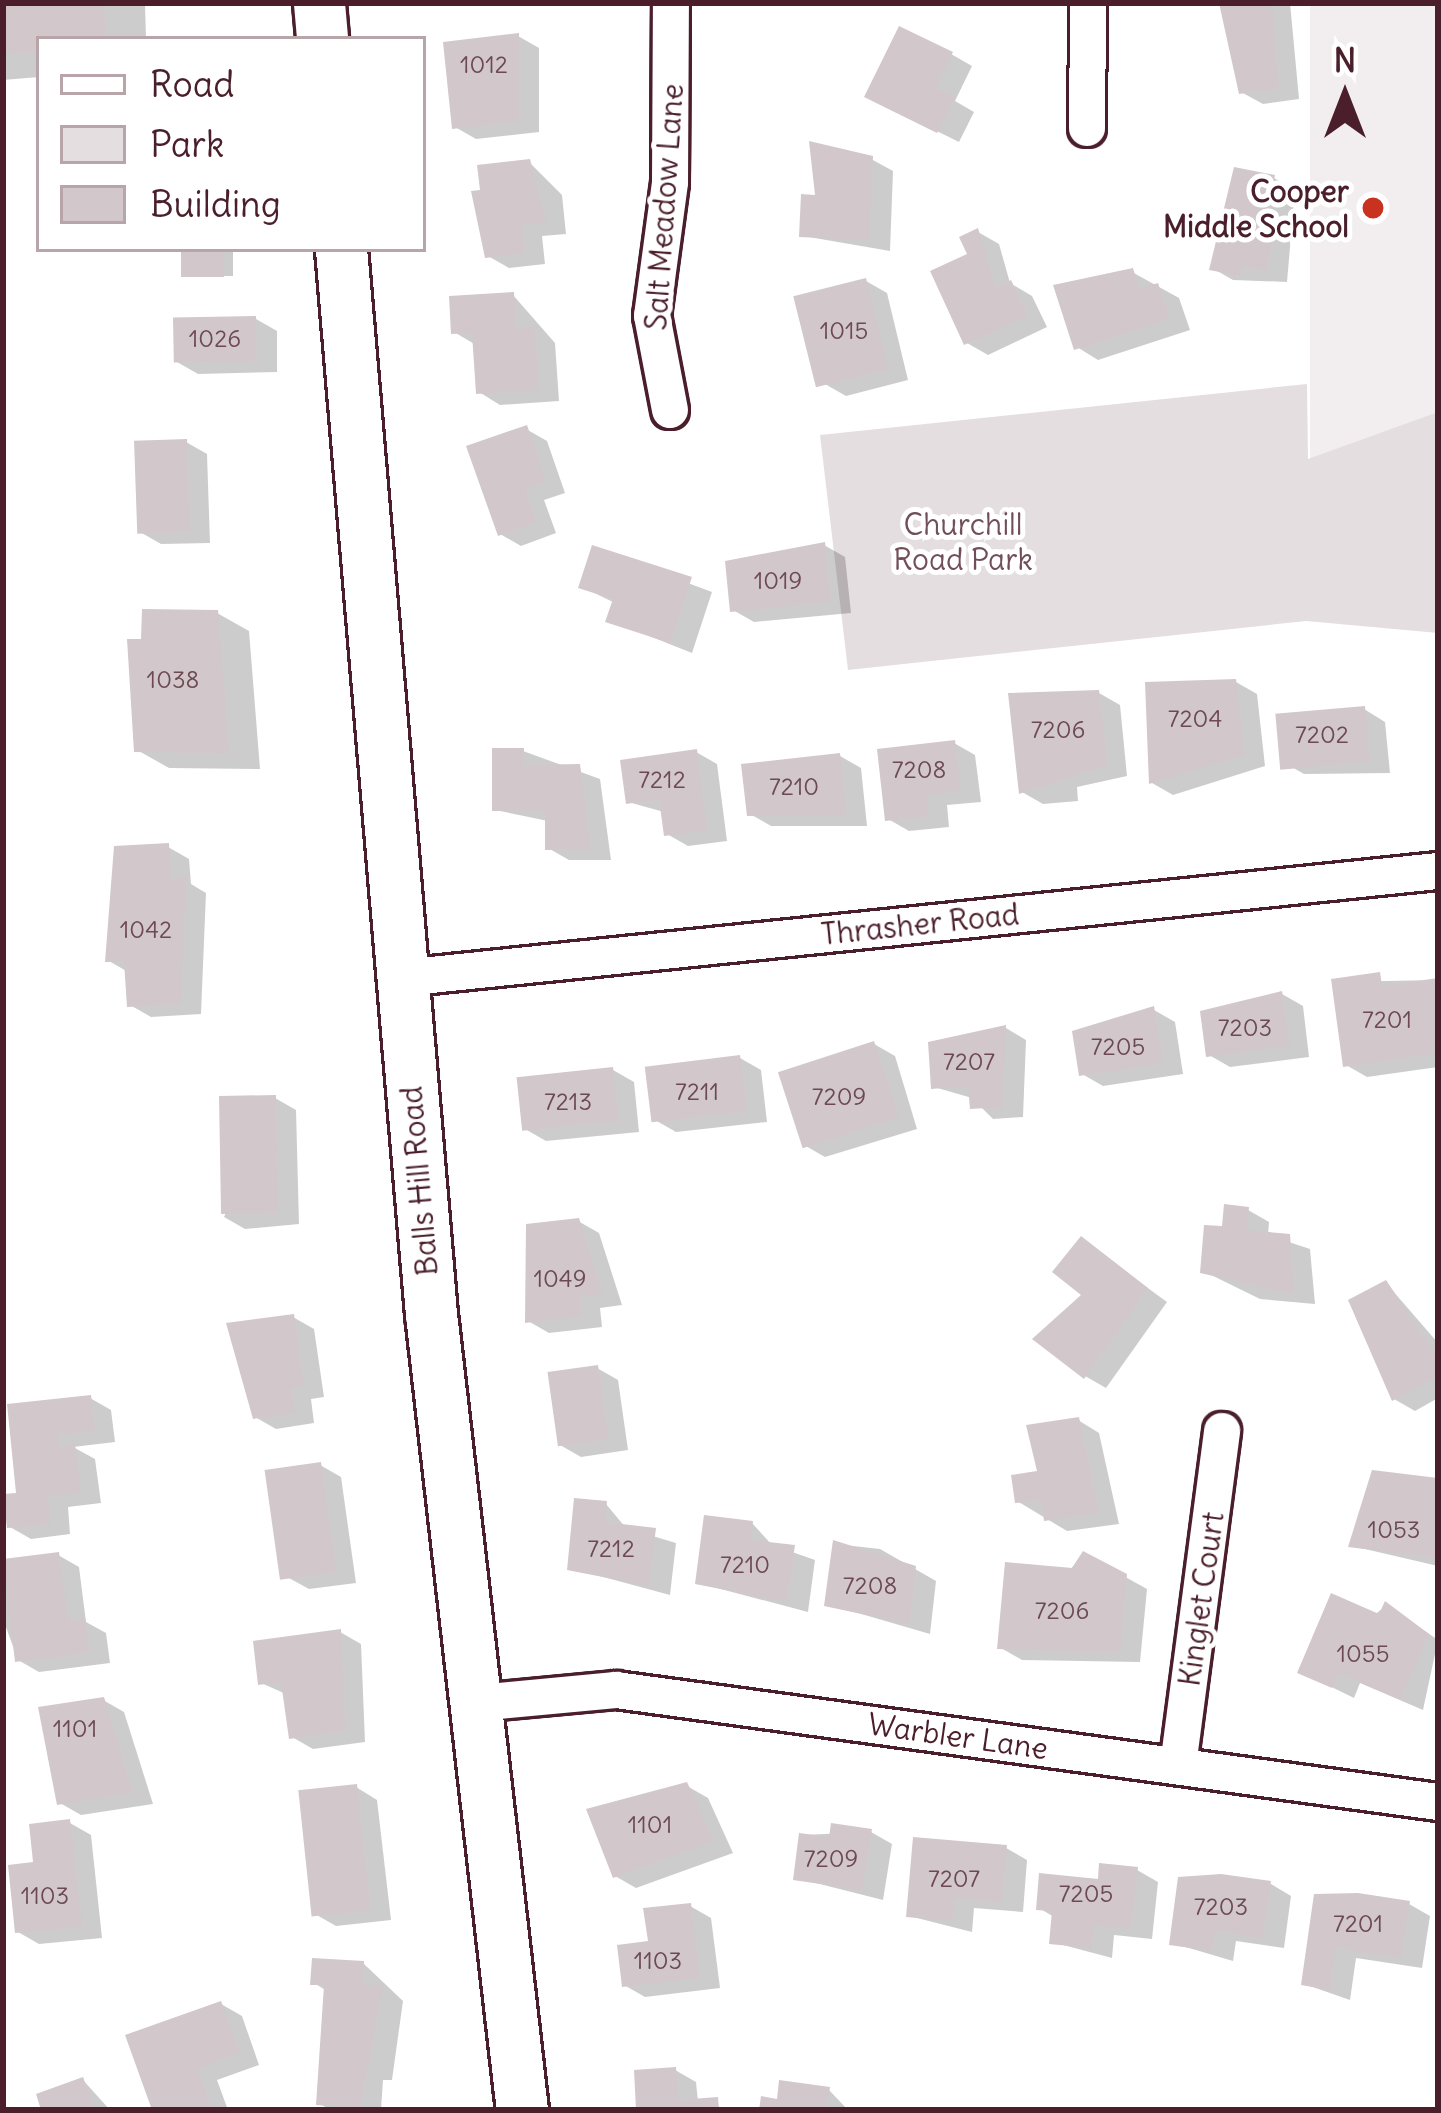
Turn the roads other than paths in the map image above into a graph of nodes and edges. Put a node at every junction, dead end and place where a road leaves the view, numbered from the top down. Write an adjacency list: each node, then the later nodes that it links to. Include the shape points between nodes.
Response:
1 (319, 3): 4 (street)
2 (671, 3): 7 (street, Salt Meadow Lane, via 670,182 652,316)
3 (1088, 3): 5 (street)
4 (322, 36)
5 (1088, 128)
6 (341, 252): 9 (street, Balls Hill Road)
7 (670, 410)
8 (1438, 871): 9 (street, Thrasher Road)
9 (402, 978): 11 (street, Balls Hill Road)
10 (1222, 1431): 12 (street, Kinglet Court)
11 (478, 1702): 12 (street, Warbler Lane, via 616,1690); 14 (street, Balls Hill Road)
12 (1178, 1766): 13 (street, Warbler Lane)
13 (1438, 1802)
14 (522, 2110)

